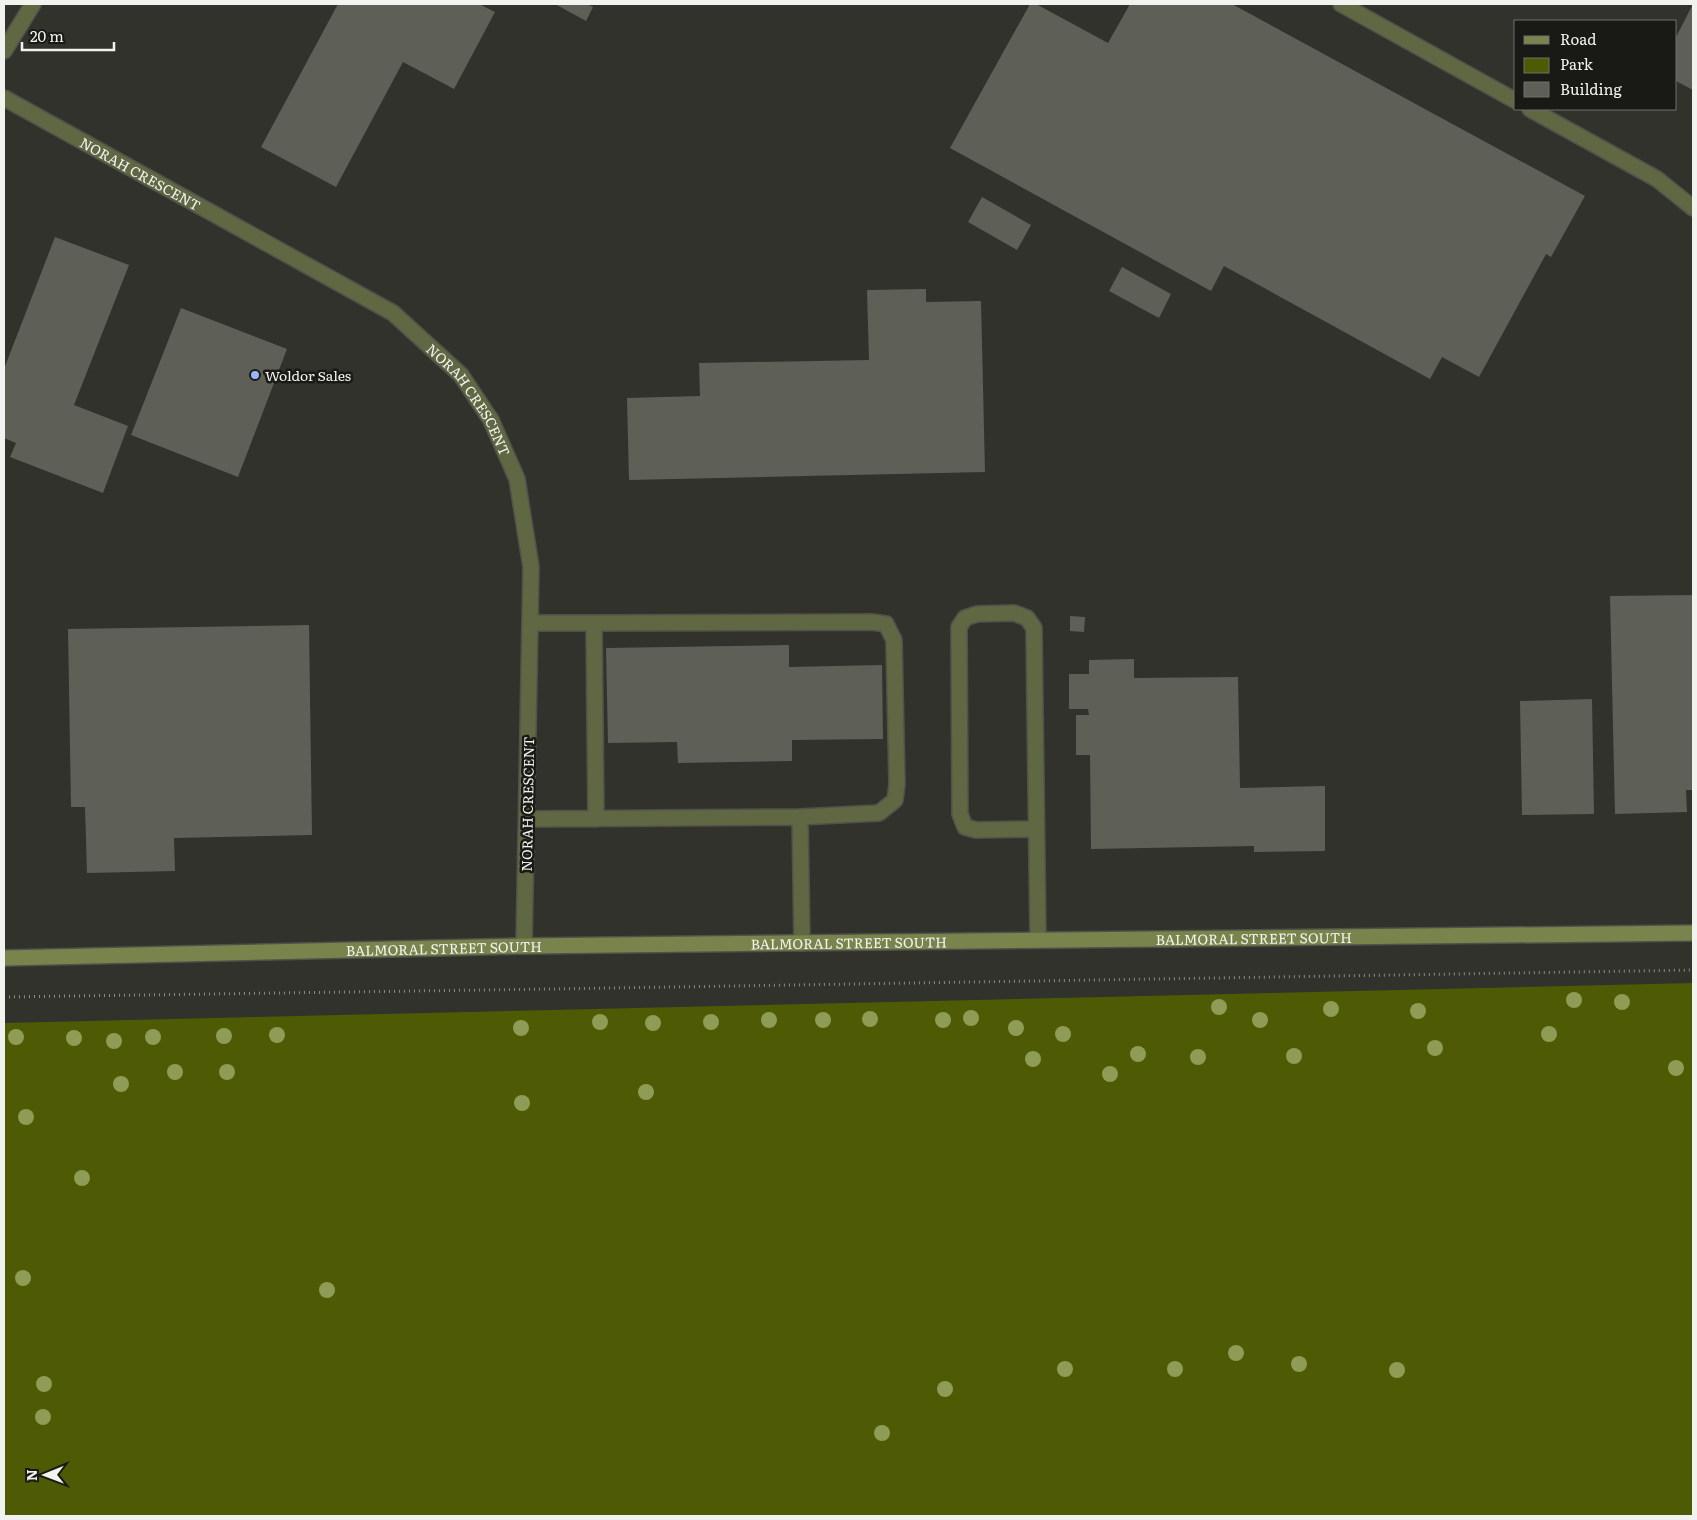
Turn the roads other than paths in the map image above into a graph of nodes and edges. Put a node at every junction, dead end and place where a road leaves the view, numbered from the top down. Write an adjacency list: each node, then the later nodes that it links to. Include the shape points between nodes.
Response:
1 (33, 4): 3 (street)
2 (1341, 4): 5 (street)
3 (4, 51)
4 (4, 98): 8 (street, NORAH CRESCENT, via 393,313 461,375 491,420 517,479 531,567)
5 (1514, 100)
6 (1532, 110): 7 (street, via 1657,179)
7 (1693, 208)
8 (530, 623): 9 (street); 11 (street, NORAH CRESCENT)
9 (594, 623): 10 (street, via 886,624 894,640 895,800 879,813); 12 (street)
10 (800, 818): 12 (street); 16 (street)
11 (527, 819): 12 (street); 17 (street, NORAH CRESCENT)
12 (596, 819)
13 (1036, 829): 13 (street, via 1034,628 1027,618 1014,613 977,614 965,618 959,627 960,814 965,827 976,830); 15 (street)
14 (1693, 933): 15 (main road, BALMORAL STREET SOUTH)
15 (1038, 940): 16 (main road, BALMORAL STREET SOUTH)
16 (802, 943): 17 (main road, BALMORAL STREET SOUTH)
17 (524, 946): 18 (main road, BALMORAL STREET SOUTH)
18 (4, 958)

